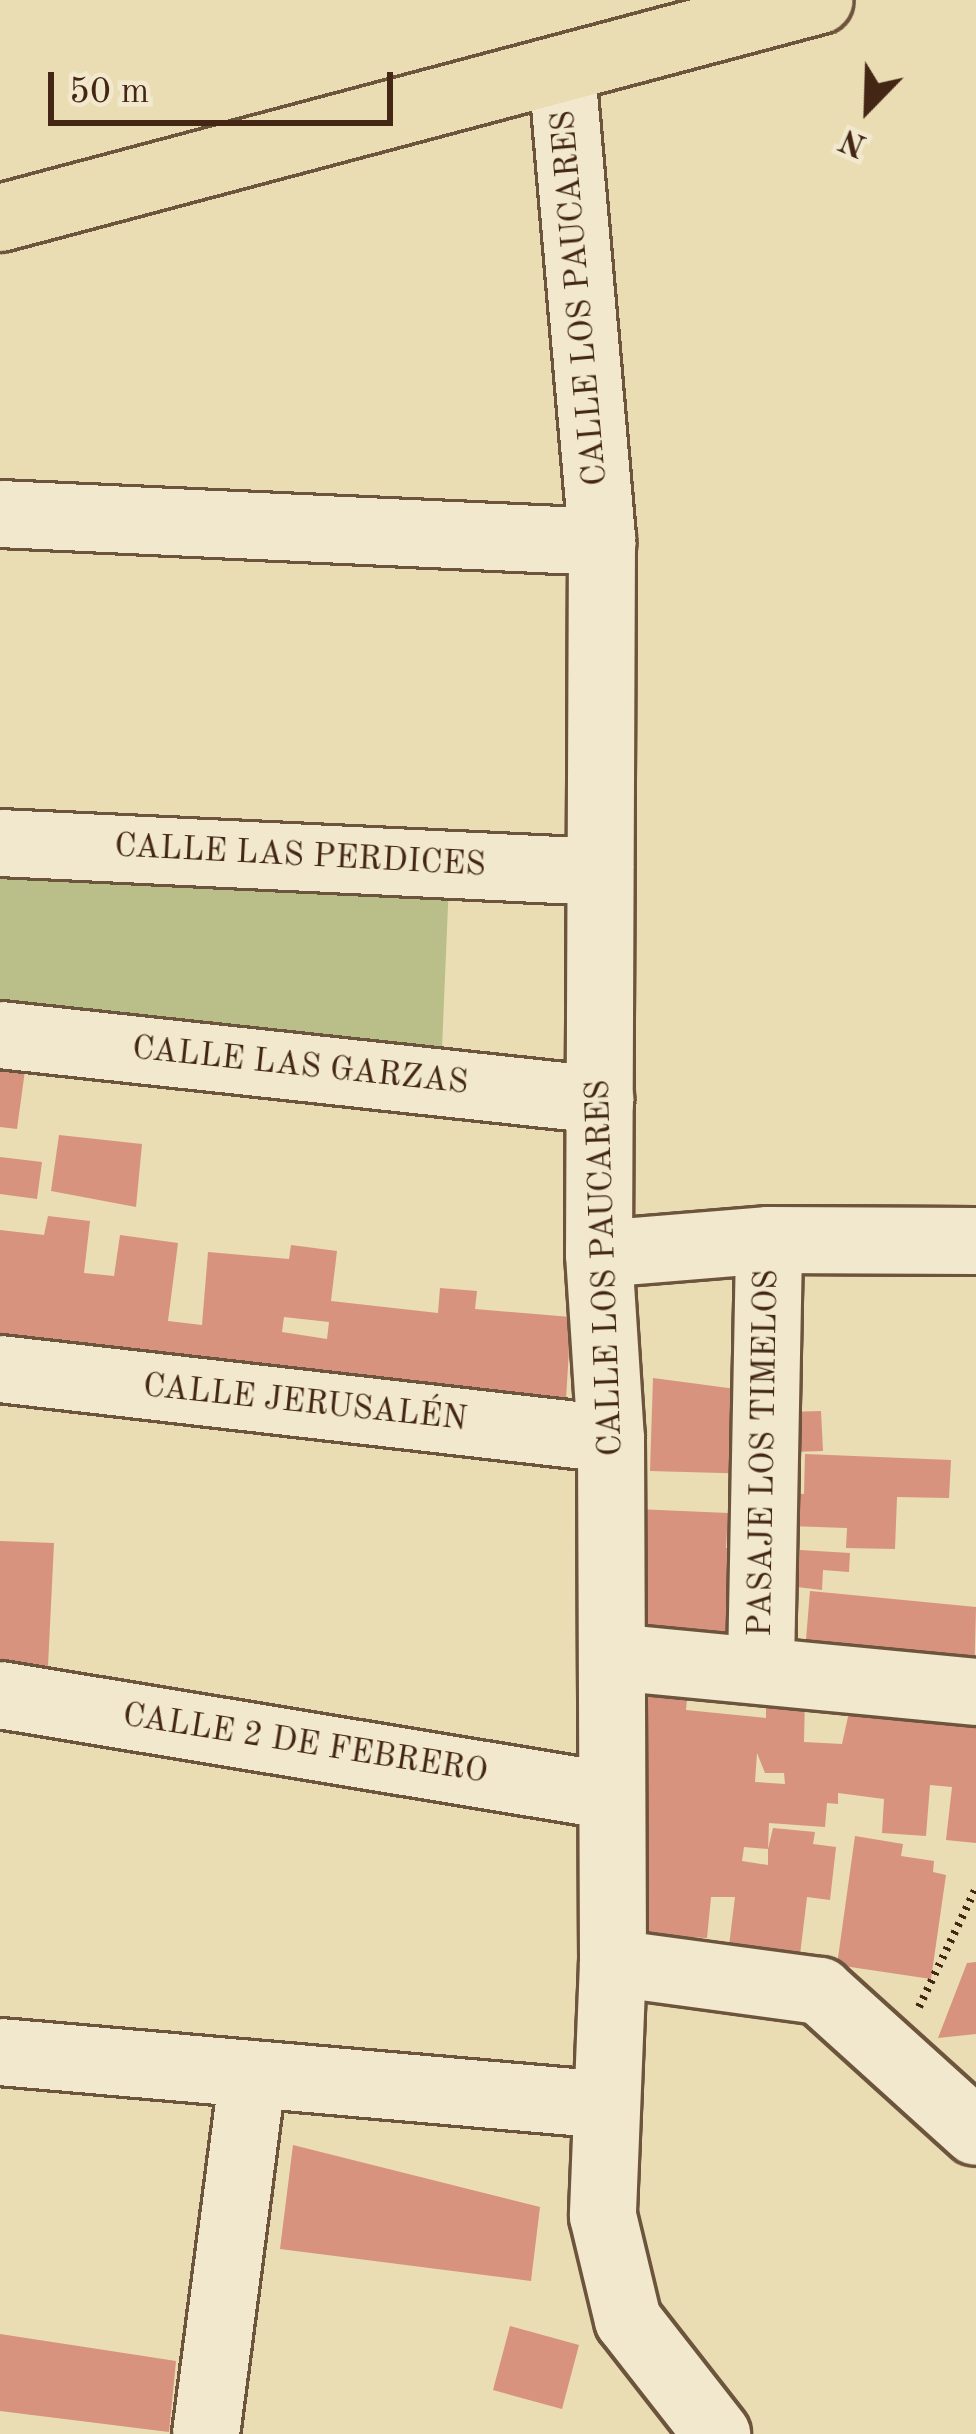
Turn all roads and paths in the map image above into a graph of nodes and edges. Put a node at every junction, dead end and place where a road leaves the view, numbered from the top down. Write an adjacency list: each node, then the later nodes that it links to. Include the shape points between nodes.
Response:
1 (820, 0): 2 (main road)
2 (562, 71): 3 (main road); 5 (street, CALLE LOS PAUCARES)
3 (0, 218)
4 (0, 514): 5 (street)
5 (602, 542): 7 (street, CALLE LOS PAUCARES)
6 (0, 843): 7 (street, CALLE LAS PERDICES)
7 (600, 872): 9 (street, CALLE LOS PAUCARES)
8 (0, 1035): 9 (street, CALLE LAS GARZAS)
9 (600, 1100): 12 (street, CALLE LOS PAUCARES)
10 (769, 1240): 11 (street); 12 (street); 16 (street, PASAJE LOS TIMELOS)
11 (976, 1241)
12 (599, 1254): 14 (street, CALLE LOS PAUCARES)
13 (0, 1370): 14 (street, CALLE JERUSALÉN)
14 (611, 1438): 15 (street, CALLE LOS PAUCARES)
15 (613, 1657): 16 (street); 19 (street, CALLE LOS PAUCARES)
16 (761, 1666): 17 (street)
17 (976, 1692)
18 (0, 1695): 19 (street, CALLE 2 DE FEBRERO)
19 (611, 1796): 21 (street, CALLE LOS PAUCARES)
20 (976, 1888): 24 (path)
21 (613, 1963): 24 (street, via 820,1991); 25 (street, CALLE LOS PAUCARES)
22 (0, 2052): 23 (street)
23 (253, 2074): 25 (street); 26 (street)
24 (944, 2088)
25 (607, 2105): 27 (street, CALLE LOS PAUCARES, via 603,2216 628,2320)
26 (206, 2434)
27 (717, 2434)

